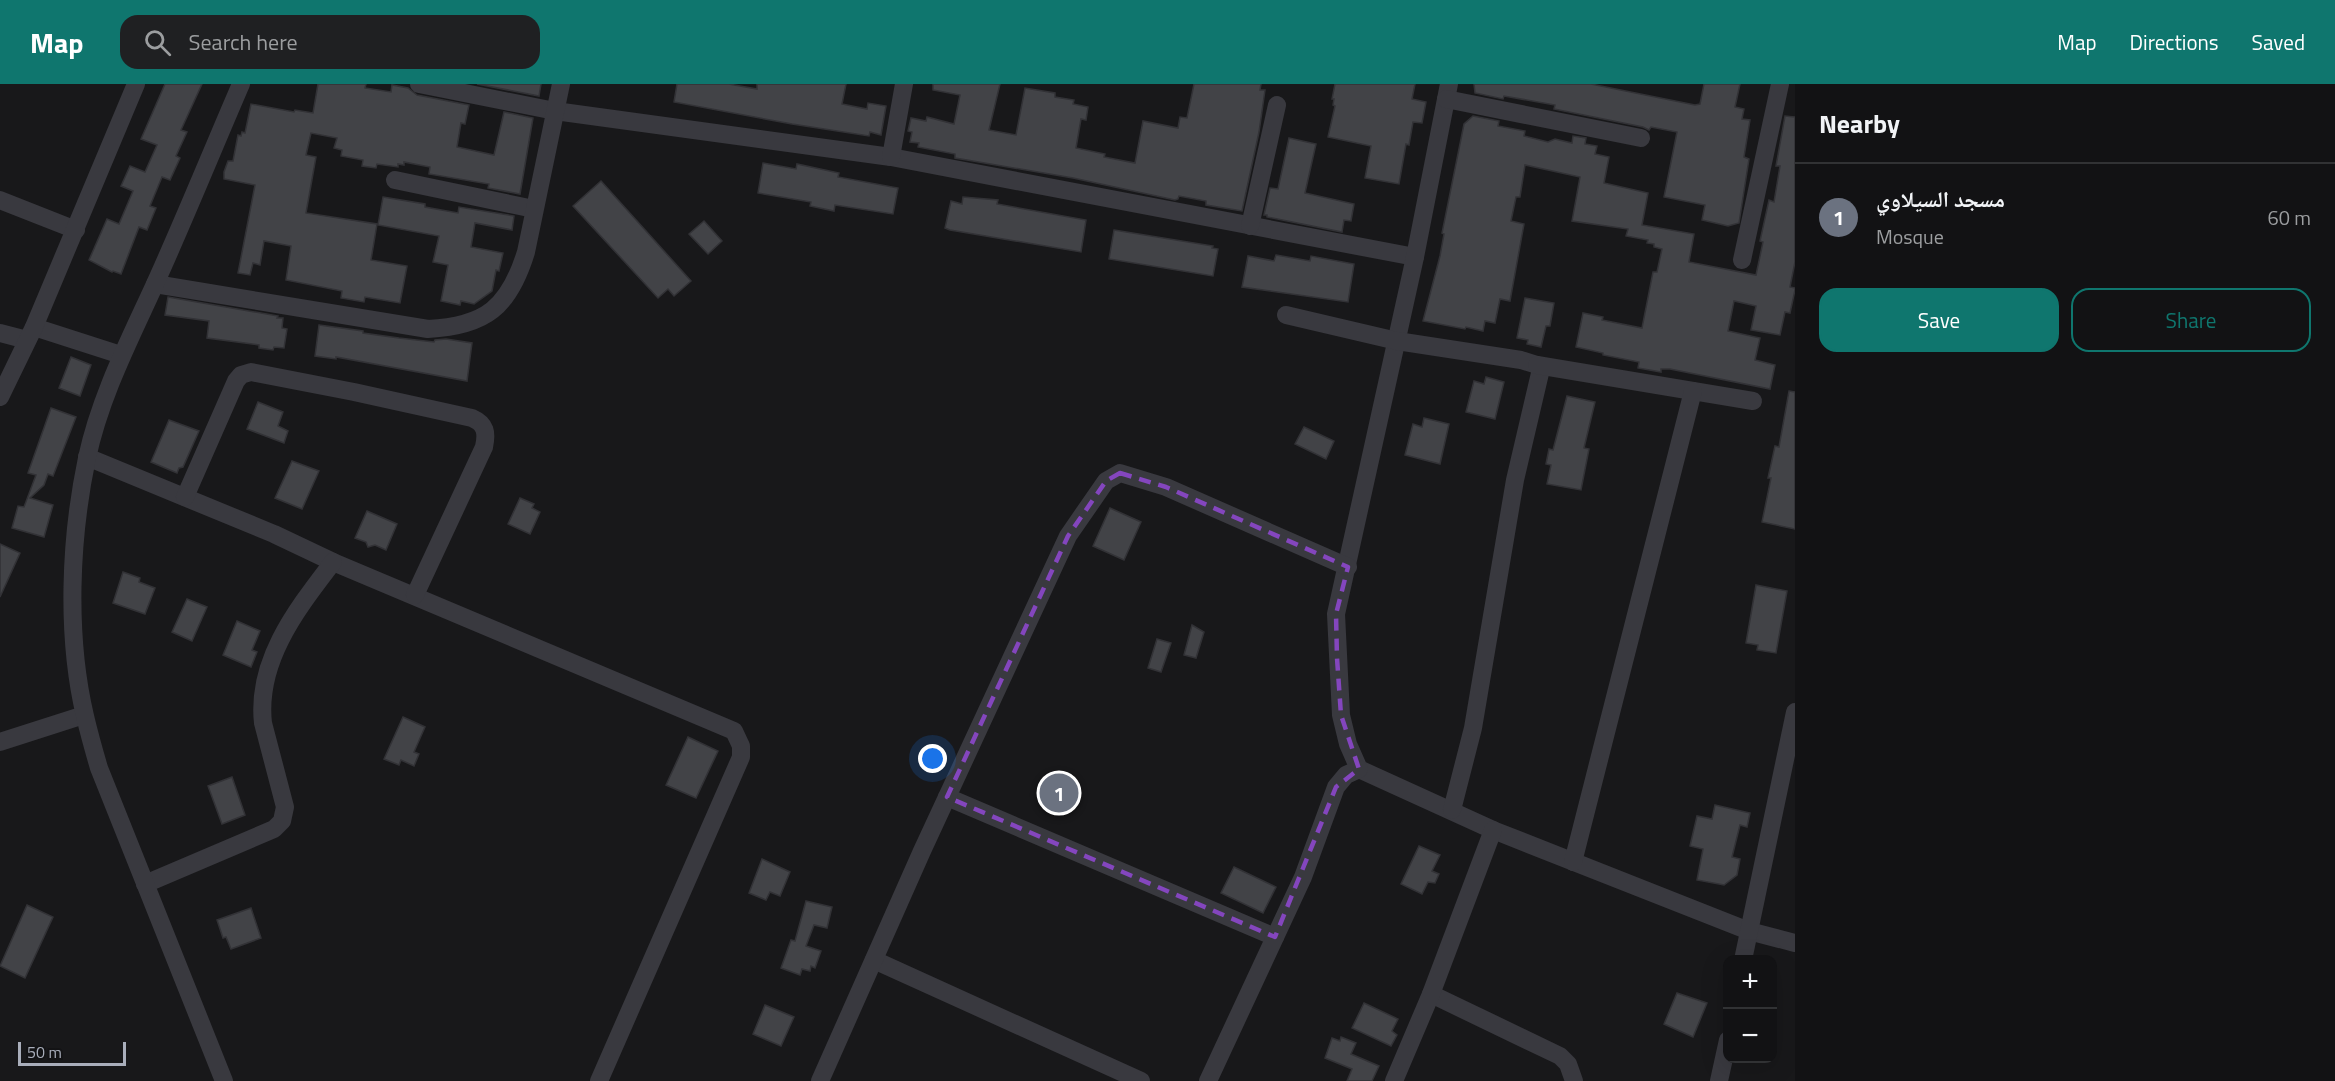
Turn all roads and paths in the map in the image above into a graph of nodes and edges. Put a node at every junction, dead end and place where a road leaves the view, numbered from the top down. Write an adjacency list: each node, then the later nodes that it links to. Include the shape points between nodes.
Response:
1 (136, 84): 16 (street)
2 (242, 84): 19 (street)
3 (419, 84): 9 (street)
4 (561, 84): 9 (street)
5 (904, 84): 11 (street)
6 (1780, 84): 18 (street)
7 (1448, 92): 10 (street); 17 (street)
8 (1277, 105): 15 (street)
9 (555, 111): 11 (street); 14 (street)
10 (1641, 138)
11 (891, 157): 15 (street)
12 (395, 180): 14 (street)
13 (0, 200): 16 (street)
14 (534, 209): 19 (street, via 518,278 506,297 475,321 455,327 428,329)
15 (1250, 226): 17 (street)
16 (76, 230): 22 (street)
17 (1415, 257): 23 (street)
18 (1742, 260)
19 (155, 284): 24 (street)
20 (1286, 315): 23 (street)
21 (0, 333): 22 (street)
22 (30, 333): 24 (street); 27 (street)
23 (1397, 341): 25 (street); 32 (street)
24 (121, 355): 29 (street)
25 (1537, 365): 26 (street); 39 (street, via 1540,369 1515,480 1473,728)
26 (1693, 391): 28 (street); 41 (street)
27 (0, 397)
28 (1753, 401)
29 (87, 457): 30 (street); 35 (street, via 72,580)
30 (185, 497): 31 (street); 33 (street, via 236,381 250,372 472,418 485,429 484,447)
31 (333, 562): 33 (street); 42 (street, via 279,641 265,689 263,723 285,807 282,821 274,829)
32 (1348, 567): 37 (street, via 1336,614 1337,658 1341,715); 38 (street, via 1166,487 1120,473 1106,482 1068,536)
33 (415, 595): 51 (street, via 720,724 739,738 741,757)
34 (1795, 712): 43 (street)
35 (84, 715): 36 (street); 42 (street, via 99,768)
36 (0, 742)
37 (1359, 769): 39 (street); 44 (street, via 1346,775 1336,787)
38 (947, 797): 44 (street); 47 (street)
39 (1452, 810): 40 (street)
40 (1493, 830): 41 (street); 48 (street)
41 (1573, 862): 43 (street)
42 (145, 884): 50 (street)
43 (1749, 931): 45 (street); 46 (street)
44 (1275, 937): 54 (street)
45 (1795, 944)
46 (1744, 955)
47 (874, 960): 52 (street); 53 (street)
48 (1431, 994): 55 (street); 56 (street, via 1560,1056 1568,1064)
49 (1723, 1063): 57 (street)
50 (224, 1081)
51 (599, 1081)
52 (820, 1081)
53 (1141, 1081)
54 (1208, 1081)
55 (1394, 1081)
56 (1574, 1081)
57 (1719, 1081)

